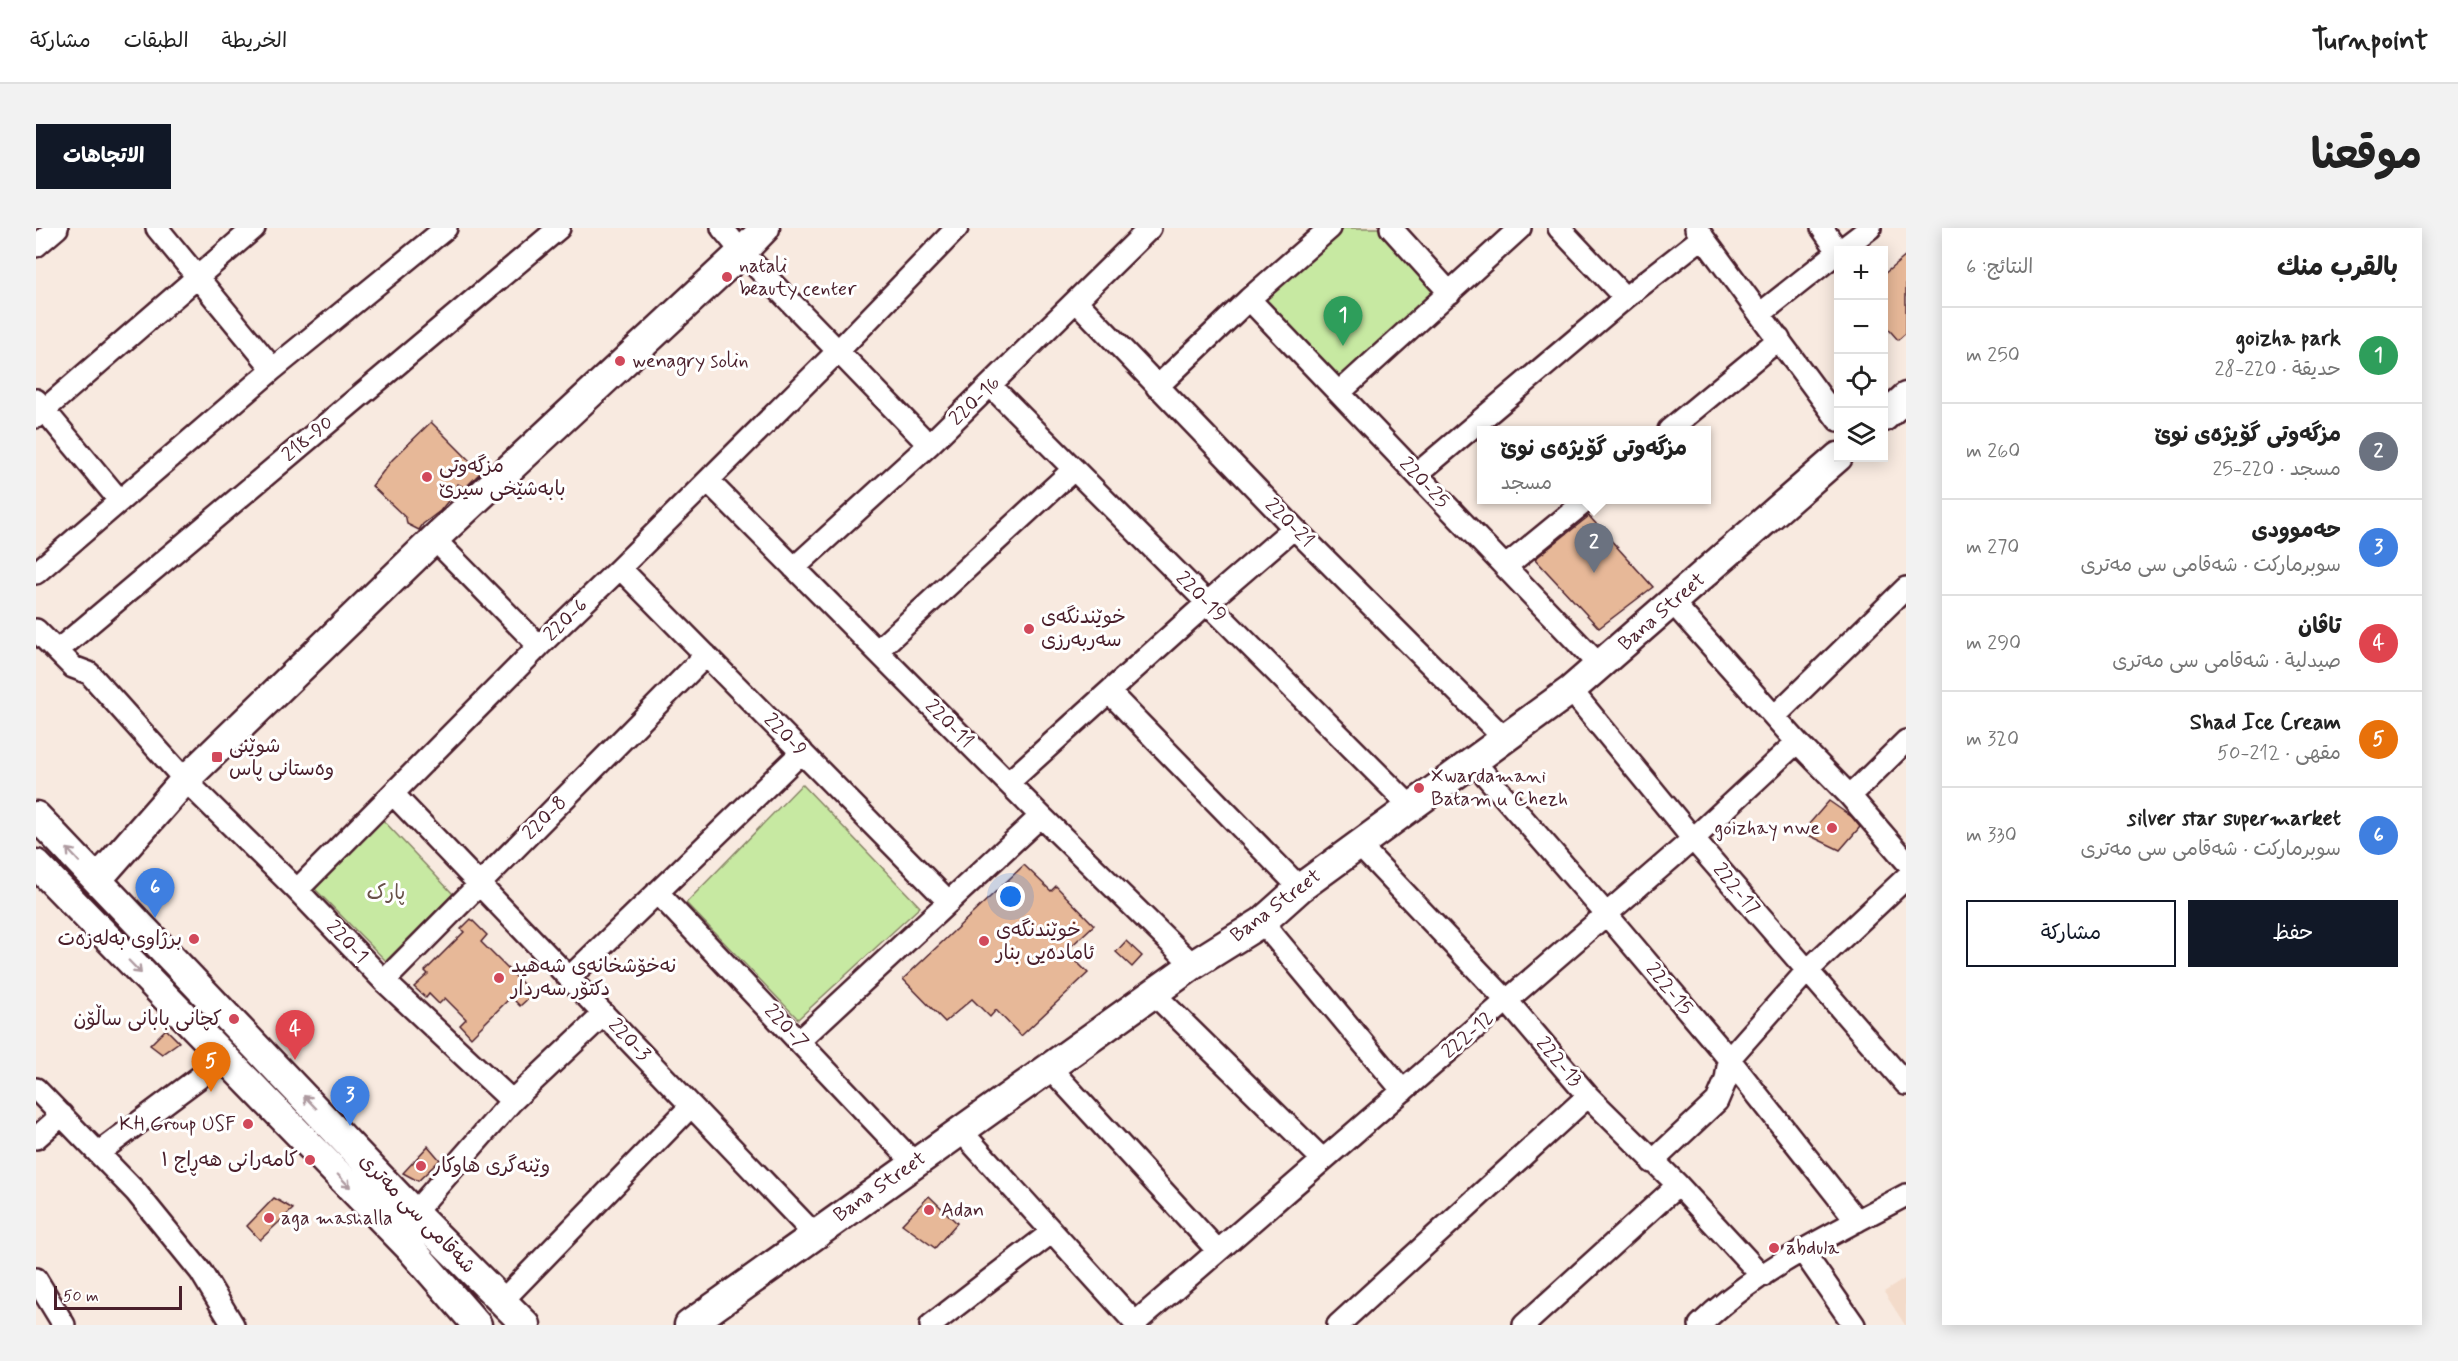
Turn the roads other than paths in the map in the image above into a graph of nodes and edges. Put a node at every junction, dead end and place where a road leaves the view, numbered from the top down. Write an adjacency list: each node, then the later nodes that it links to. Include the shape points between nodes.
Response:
1 (57, 228): 17 (street)
2 (157, 228): 22 (street)
3 (254, 228): 22 (street)
4 (446, 228): 30 (street)
5 (559, 228): 57 (street, 218-90)
6 (722, 228): 20 (street)
7 (765, 228): 20 (street)
8 (957, 228): 29 (street, 220-6)
9 (1150, 228): 26 (street, 220-16)
10 (1330, 228): 25 (street)
11 (1391, 228): 23 (street)
12 (1520, 228): 23 (street)
13 (1559, 228): 24 (street)
14 (1822, 228): 18 (street)
15 (1870, 228): 19 (street)
16 (1700, 232): 24 (street); 27 (street)
17 (36, 246)
18 (1835, 246)
19 (1846, 246)
20 (742, 252): 29 (street); 47 (street)
21 (1834, 255): 27 (street)
22 (197, 276): 30 (street); 35 (street)
23 (1450, 293): 33 (street)
24 (1625, 298): 42 (street)
25 (1249, 299): 32 (street); 33 (street, 220-25)
26 (1077, 302): 31 (street, 220-16); 32 (street, 220-21)
27 (1760, 314): 28 (street)
28 (1779, 339): 36 (street); 38 (street)
29 (838, 351): 39 (street); 43 (street, 220-6)
30 (273, 369): 44 (street)
31 (991, 386): 39 (street, 220-16); 41 (street, 220-19)
32 (1157, 387): 46 (street, 220-21)
33 (1339, 393): 42 (street, 220-25)
34 (1906, 397): 37 (street)
35 (39, 409): 44 (street)
36 (1834, 413)
37 (1888, 413)
38 (1674, 426)
39 (929, 445): 48 (street, 220-16)
40 (1834, 461): 54 (street, Bana Street)
41 (1074, 469): 53 (street, 220-19); 58 (street)
42 (1417, 474): 49 (street, 220-25)
43 (708, 481): 48 (street, 220-11); 50 (street, 220-6)
44 (120, 501): 51 (street)
45 (1582, 504): 49 (street)
46 (1294, 528): 53 (street); 64 (street, 220-21)
47 (434, 539): 56 (street); 69 (street)
48 (794, 567): 58 (street, 220-11)
49 (1505, 567): 60 (street, 220-25)
50 (620, 568): 56 (street, 220-6); 59 (street, 220-9)
51 (36, 573)
52 (1906, 588): 63 (street)
53 (1207, 603): 62 (street); 73 (street, 220-19)
54 (1673, 603): 60 (street, Bana Street); 63 (street)
55 (36, 630): 57 (street, 220-1)
56 (538, 646): 71 (street, 220-6)
57 (57, 651): 69 (street, 220-1, via 73,667 89,673)
58 (877, 651): 70 (street, 220-11)
59 (706, 655): 67 (street, 220-9); 82 (street, 220-8)
60 (1600, 666): 61 (street, Bana Street)
61 (1571, 690): 64 (street, Bana Street); 76 (street, 222-17)
62 (1109, 692): 70 (street); 83 (street)
63 (1775, 716): 66 (street)
64 (1505, 740): 68 (street, Bana Street)
65 (1906, 741): 72 (street)
66 (1797, 742): 72 (street); 76 (street, 222-12)
67 (802, 752): 85 (street); 86 (street, 220-9)
68 (1474, 762): 73 (street, Bana Street); 87 (street, 222-15)
69 (185, 780): 81 (street); 84 (street, 220-1)
70 (1008, 783): 75 (street, 220-11)
71 (393, 795): 82 (street, 220-3); 84 (street, 220-6)
72 (1850, 796): 78 (street)
73 (1411, 807): 77 (street, Bana Street)
74 (36, 816): 81 (street, شەقامی سی مەتری, one-way to 74)
75 (1041, 816): 86 (street); 89 (street, 220-11)
76 (1693, 839): 87 (street, 222-12); 90 (street, 222-17)
77 (1359, 845): 83 (street, Bana Street); 94 (street, 222-13)
78 (1906, 861)
79 (36, 864): 97 (street, شەقامی سی مەتری, one-way to 97)
80 (1906, 878): 90 (street)
81 (97, 880): 115 (street, شەقامی سی مەتری, one-way to 81)
82 (480, 885): 91 (street, 220-3); 92 (street, 220-8)
83 (1300, 888): 88 (street, Bana Street)
84 (297, 890): 92 (street, 220-1)
85 (657, 892): 91 (street); 96 (street, 220-7)
86 (949, 902): 96 (street)
87 (1607, 915): 94 (street, 222-12); 98 (street, 222-15)
88 (1262, 922): 89 (street, Bana Street); 102 (street)
89 (1193, 964): 93 (street, Bana Street)
90 (1806, 972): 98 (street); 100 (street, 222-17)
91 (569, 978): 95 (street, 220-3)
92 (384, 981): 104 (street, 220-1)
93 (1153, 993): 99 (street, Bana Street); 110 (street)
94 (1507, 1001): 102 (street, 222-12); 103 (street, 222-13)
95 (604, 1014): 104 (street); 105 (street, 220-3)
96 (799, 1041): 111 (street, 220-7)
97 (224, 1059): 109 (street); 119 (street, شەقامی سی مەتری, one-way to 119)
98 (1728, 1059): 112 (street, via 1718,1101); 116 (street, 222-15)
99 (1049, 1067): 107 (street, Bana Street); 120 (street)
100 (1906, 1084)
101 (36, 1089): 106 (street)
102 (1403, 1091): 110 (street, 222-12)
103 (1588, 1096): 112 (street, 222-13); 133 (street)
104 (512, 1101): 115 (street)
105 (692, 1106): 118 (street, 220-3); 124 (street)
106 (62, 1115): 108 (street); 109 (street)
107 (960, 1130): 111 (street, Bana Street); 117 (street)
108 (36, 1138)
109 (98, 1153): 129 (street, via 136,1192 201,1272)
110 (1323, 1160): 120 (street, 222-12)
111 (914, 1162): 118 (street, Bana Street)
112 (1652, 1162): 113 (street, 222-13)
113 (1678, 1185): 122 (street, 222-13); 134 (street)
114 (1906, 1194): 116 (street)
115 (422, 1220): 119 (street); 124 (street, شەقامی سی مەتری)
116 (1857, 1221): 121 (street)
117 (1052, 1232): 127 (street); 132 (street)
118 (814, 1234): 126 (street, Bana Street)
119 (410, 1248): 130 (street, شەقامی سی مەتری)
120 (1218, 1251): 127 (street, 222-12)
121 (1802, 1251): 122 (street); 135 (street)
122 (1762, 1276): 125 (street)
123 (36, 1280): 128 (street)
124 (502, 1300): 131 (street, شەقامی سی مەتری)
125 (1708, 1322)
126 (694, 1324)
127 (1136, 1324)
128 (64, 1325)
129 (233, 1325)
130 (477, 1325)
131 (526, 1325)
132 (931, 1325)
133 (1338, 1325)
134 (1524, 1325)
135 (1854, 1325)

